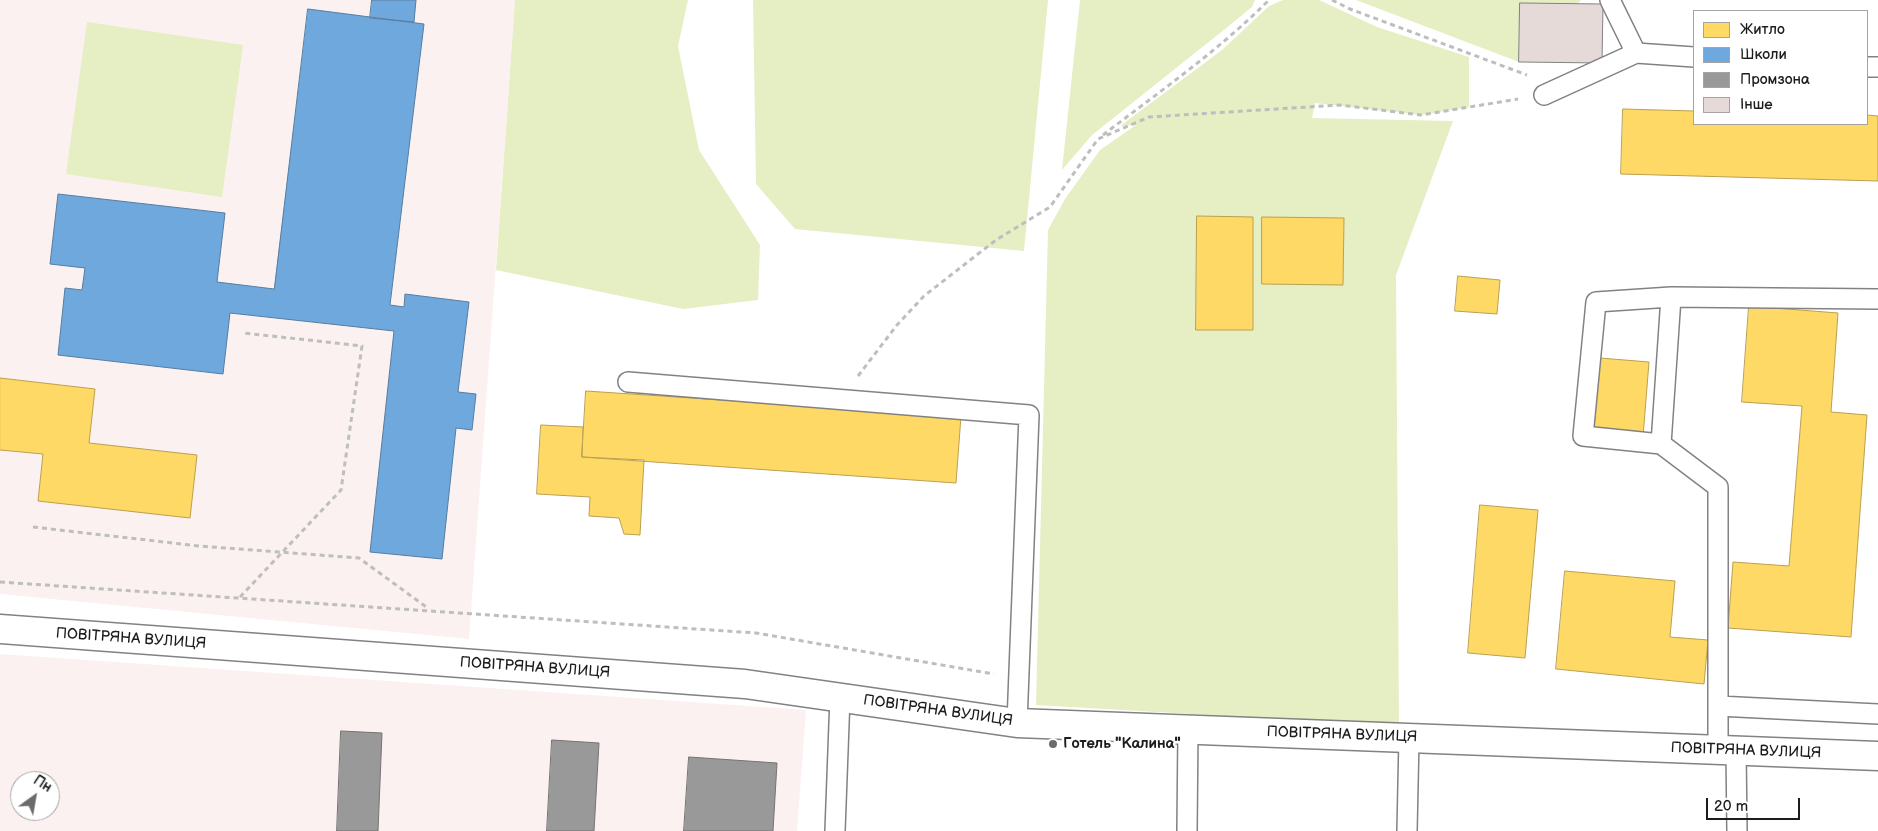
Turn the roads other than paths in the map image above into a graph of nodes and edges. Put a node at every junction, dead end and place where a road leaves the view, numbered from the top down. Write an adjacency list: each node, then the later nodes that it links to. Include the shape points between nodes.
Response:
1 (1610, 0): 2 (lane)
2 (1636, 53): 3 (lane); 4 (lane)
3 (1693, 57)
4 (1544, 94)
5 (1672, 298): 6 (lane); 8 (lane); 8 (lane, via 1596,302 1583,436)
6 (1878, 299)
7 (628, 382): 13 (lane, via 1029,415)
8 (1661, 444): 11 (lane, via 1718,487)
9 (0, 629): 10 (street, ПОВІТРЯНА ВУЛИЦЯ, via 745,684)
10 (840, 698): 13 (street, ПОВІТРЯНА ВУЛИЦЯ); 18 (lane)
11 (1718, 706): 12 (lane); 16 (lane)
12 (1878, 714)
13 (1017, 723): 14 (street, ПОВІТРЯНА ВУЛИЦЯ)
14 (1188, 729): 15 (street, ПОВІТРЯНА ВУЛИЦЯ); 19 (lane)
15 (1409, 738): 16 (street, ПОВІТРЯНА ВУЛИЦЯ); 20 (lane)
16 (1727, 750): 17 (street, ПОВІТРЯНА ВУЛИЦЯ); 21 (lane)
17 (1878, 756)
18 (835, 831)
19 (1187, 831)
20 (1407, 831)
21 (1737, 831)

